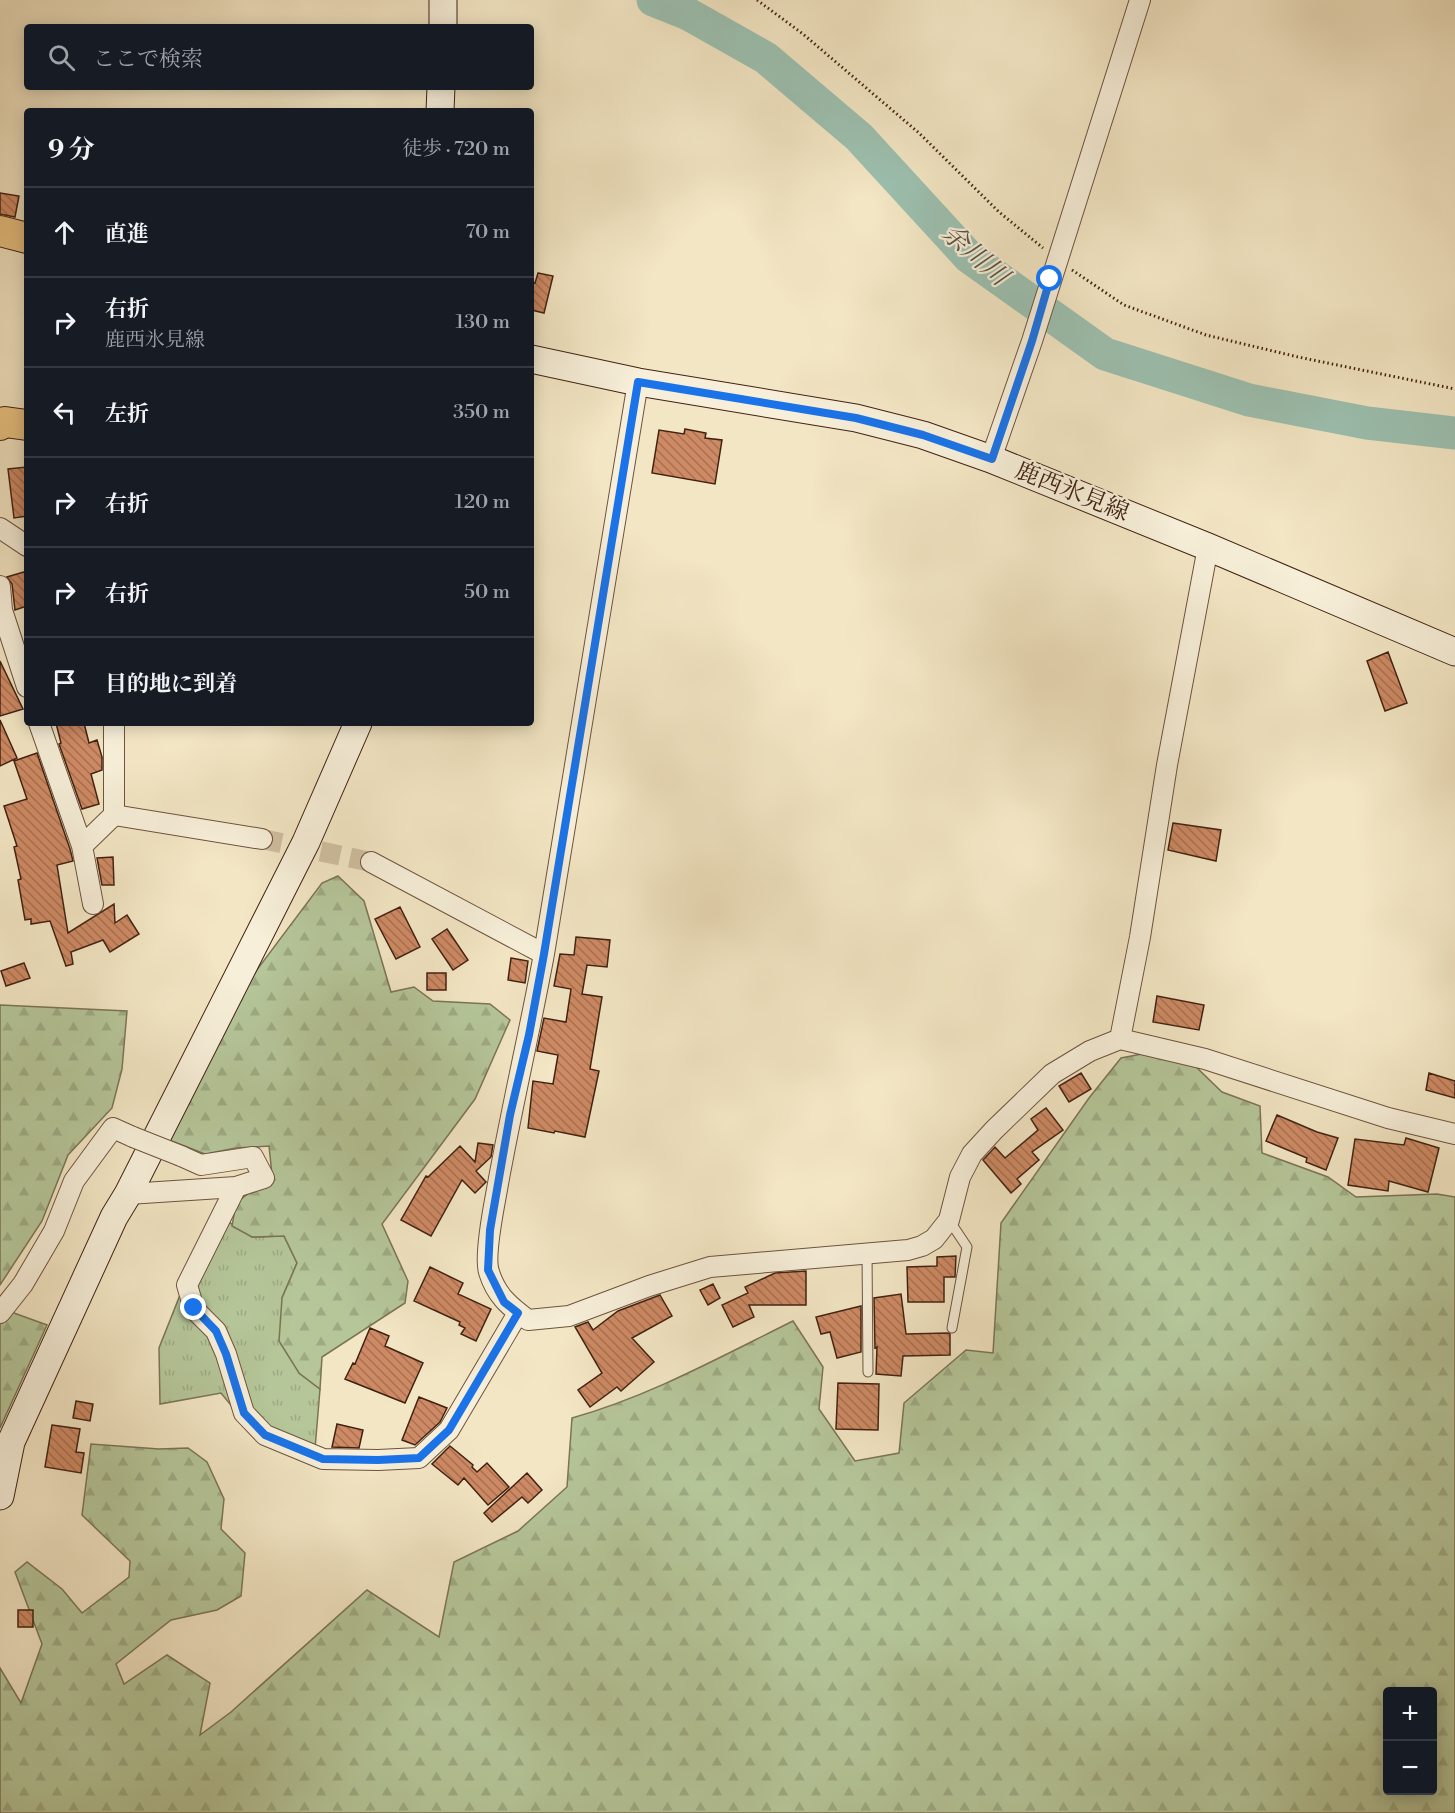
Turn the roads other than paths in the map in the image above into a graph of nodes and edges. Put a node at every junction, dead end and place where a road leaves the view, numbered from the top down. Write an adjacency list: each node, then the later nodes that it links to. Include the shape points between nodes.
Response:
1 (443, 0): 3 (main road)
2 (1140, 0): 12 (street)
3 (443, 24)
4 (441, 90): 5 (main road)
5 (440, 108)
6 (0, 231): 7 (main road)
7 (24, 237)
8 (534, 359): 9 (main road, 鹿西氷見線)
9 (638, 382): 12 (main road, 鹿西氷見線, via 856,418 923,435); 27 (street)
10 (0, 425): 11 (main road)
11 (24, 425)
12 (992, 459): 15 (main road, 鹿西氷見線)
13 (0, 528): 14 (street)
14 (24, 544)
15 (1208, 547): 17 (main road, 鹿西氷見線); 28 (street)
16 (0, 586): 18 (street, via 2,610)
17 (1455, 652)
18 (24, 678)
19 (40, 726): 24 (street)
20 (114, 726): 22 (street)
21 (357, 726): 31 (main road, via 306,842)
22 (114, 815): 23 (street); 24 (street)
23 (262, 839)
24 (82, 846): 26 (street)
25 (371, 862): 27 (street)
26 (93, 904)
27 (544, 954): 35 (street, via 490,1230 488,1270 504,1302)
28 (1120, 1039): 29 (street, via 1205,1059 1388,1118); 32 (street, via 1090,1051 1052,1074 994,1130 972,1154 960,1177)
29 (1455, 1134)
30 (236, 1187): 31 (street); 34 (street, bridge, via 264,1178 253,1157 201,1165 112,1128 74,1181 54,1231 23,1284); 35 (street, via 187,1285 194,1308 216,1331 244,1413 265,1435 323,1459 419,1458 449,1430)
31 (128, 1194): 38 (main road, via 11,1442)
32 (949, 1220): 33 (street, via 934,1239 922,1246); 36 (lane, via 967,1247)
33 (867, 1253): 35 (street, via 710,1267 569,1316 528,1320); 37 (lane)
34 (0, 1313)
35 (518, 1313)
36 (952, 1328)
37 (868, 1372)
38 (0, 1496)

